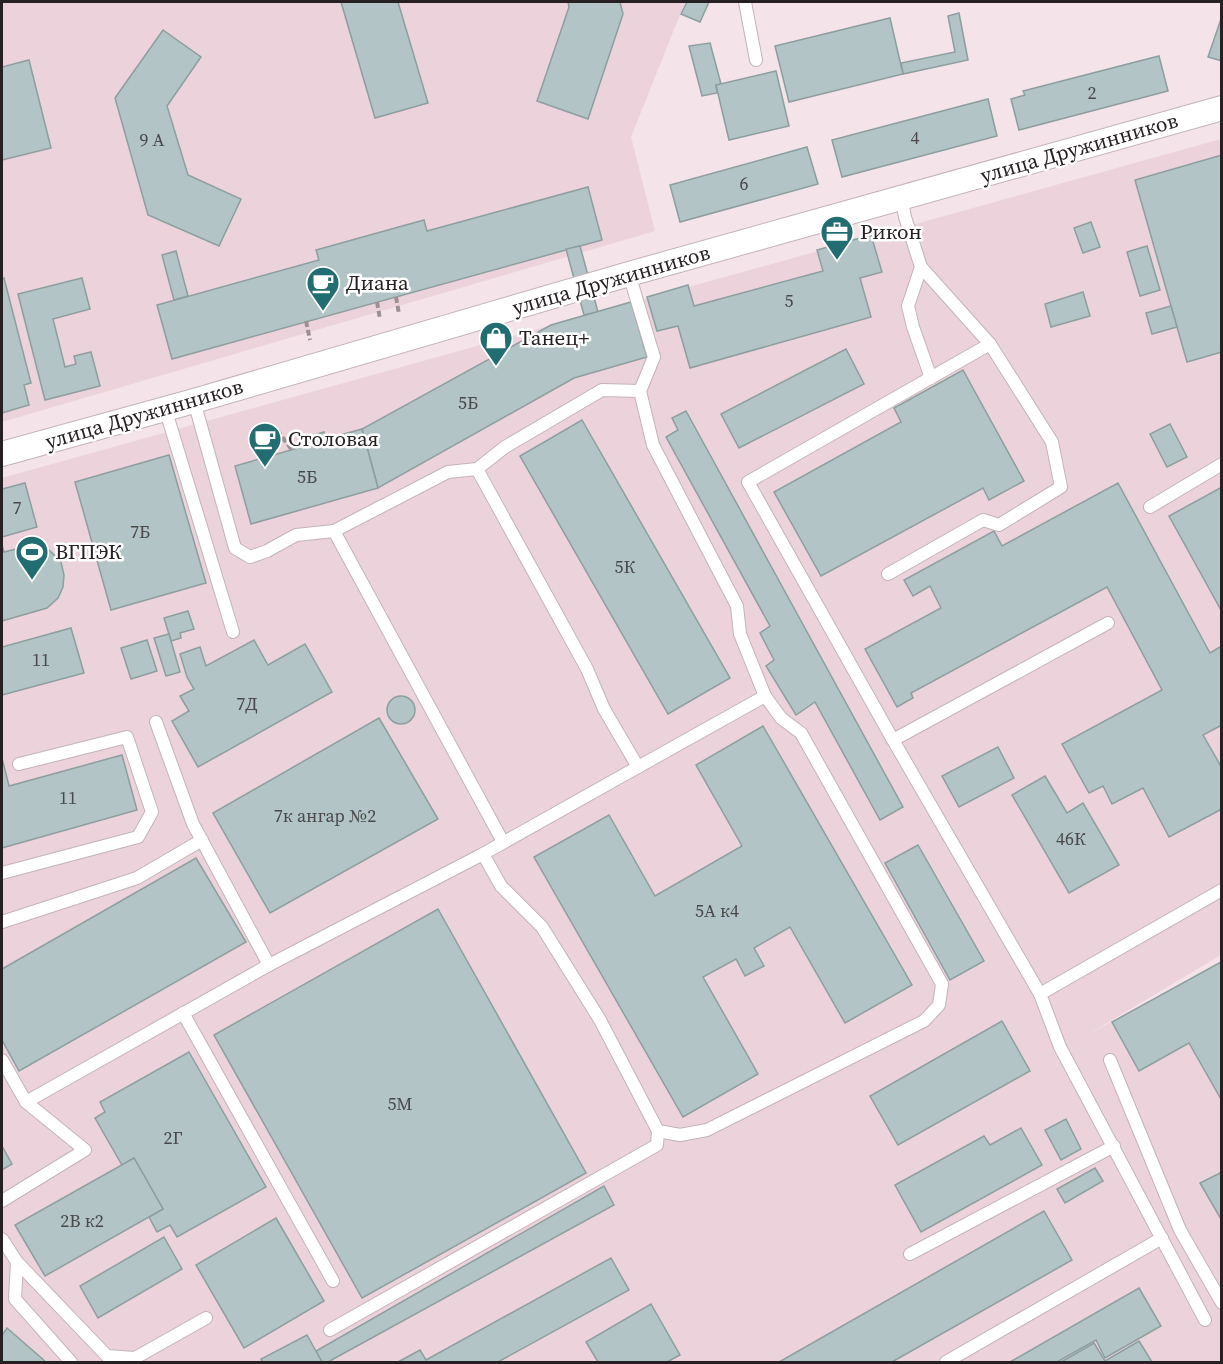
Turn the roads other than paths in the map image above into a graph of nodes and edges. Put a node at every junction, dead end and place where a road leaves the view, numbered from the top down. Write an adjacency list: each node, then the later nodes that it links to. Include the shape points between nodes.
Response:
1 (745, 2): 2 (lane)
2 (756, 60)
3 (1221, 108): 4 (street, улица Дружинников)
4 (901, 197): 5 (lane); 6 (street, улица Дружинников)
5 (921, 267): 7 (lane); 8 (lane, via 908,306)
6 (629, 274): 9 (lane, via 654,357); 10 (street, улица Дружинников)
7 (990, 344): 8 (lane); 17 (lane, via 1052,442 1061,487 999,525 983,520)
8 (931, 378): 22 (lane, via 748,482)
9 (640, 391): 14 (lane, via 602,390 505,447); 20 (lane, via 653,445 737,606 740,634)
10 (194, 401): 11 (street, улица Дружинников); 16 (lane, via 216,466 235,548 249,556 296,535)
11 (165, 408): 12 (street, улица Дружинников); 19 (lane)
12 (2, 454)
13 (1221, 464): 15 (lane)
14 (477, 469): 16 (lane, via 448,472); 24 (lane)
15 (1150, 507)
16 (334, 531): 26 (lane)
17 (888, 574)
18 (1108, 623): 22 (lane)
19 (233, 632)
20 (765, 696): 24 (lane); 37 (lane, via 781,718 801,733 942,984 939,1005 924,1021 707,1130 680,1135)
21 (156, 722): 25 (lane)
22 (892, 740): 32 (lane)
23 (19, 764): 28 (lane, via 127,737 152,812 138,837)
24 (638, 767): 26 (lane)
25 (202, 840): 30 (lane, via 137,878); 31 (lane)
26 (503, 842): 27 (lane)
27 (483, 854): 31 (lane); 37 (lane, via 501,886 542,927 600,1020)
28 (2, 873)
29 (1221, 890): 32 (lane)
30 (2, 922)
31 (269, 965): 33 (lane)
32 (1040, 994): 38 (lane, via 1060,1047)
33 (183, 1013): 36 (lane); 44 (lane)
34 (2, 1060): 36 (lane)
35 (1110, 1060): 45 (lane, via 1180,1230)
36 (26, 1102): 39 (lane, via 85,1150)
37 (658, 1131): 48 (lane, via 657,1146)
38 (1114, 1146): 40 (lane); 42 (lane)
39 (2, 1201)
40 (1162, 1238): 47 (lane); 50 (lane)
41 (2, 1239): 43 (lane)
42 (910, 1254)
43 (17, 1262): 46 (lane, via 107,1356 135,1358); 49 (lane, via 15,1299)
44 (333, 1281)
45 (1221, 1303)
46 (206, 1318)
47 (1205, 1320)
48 (330, 1330)
49 (71, 1362)
50 (946, 1362)

